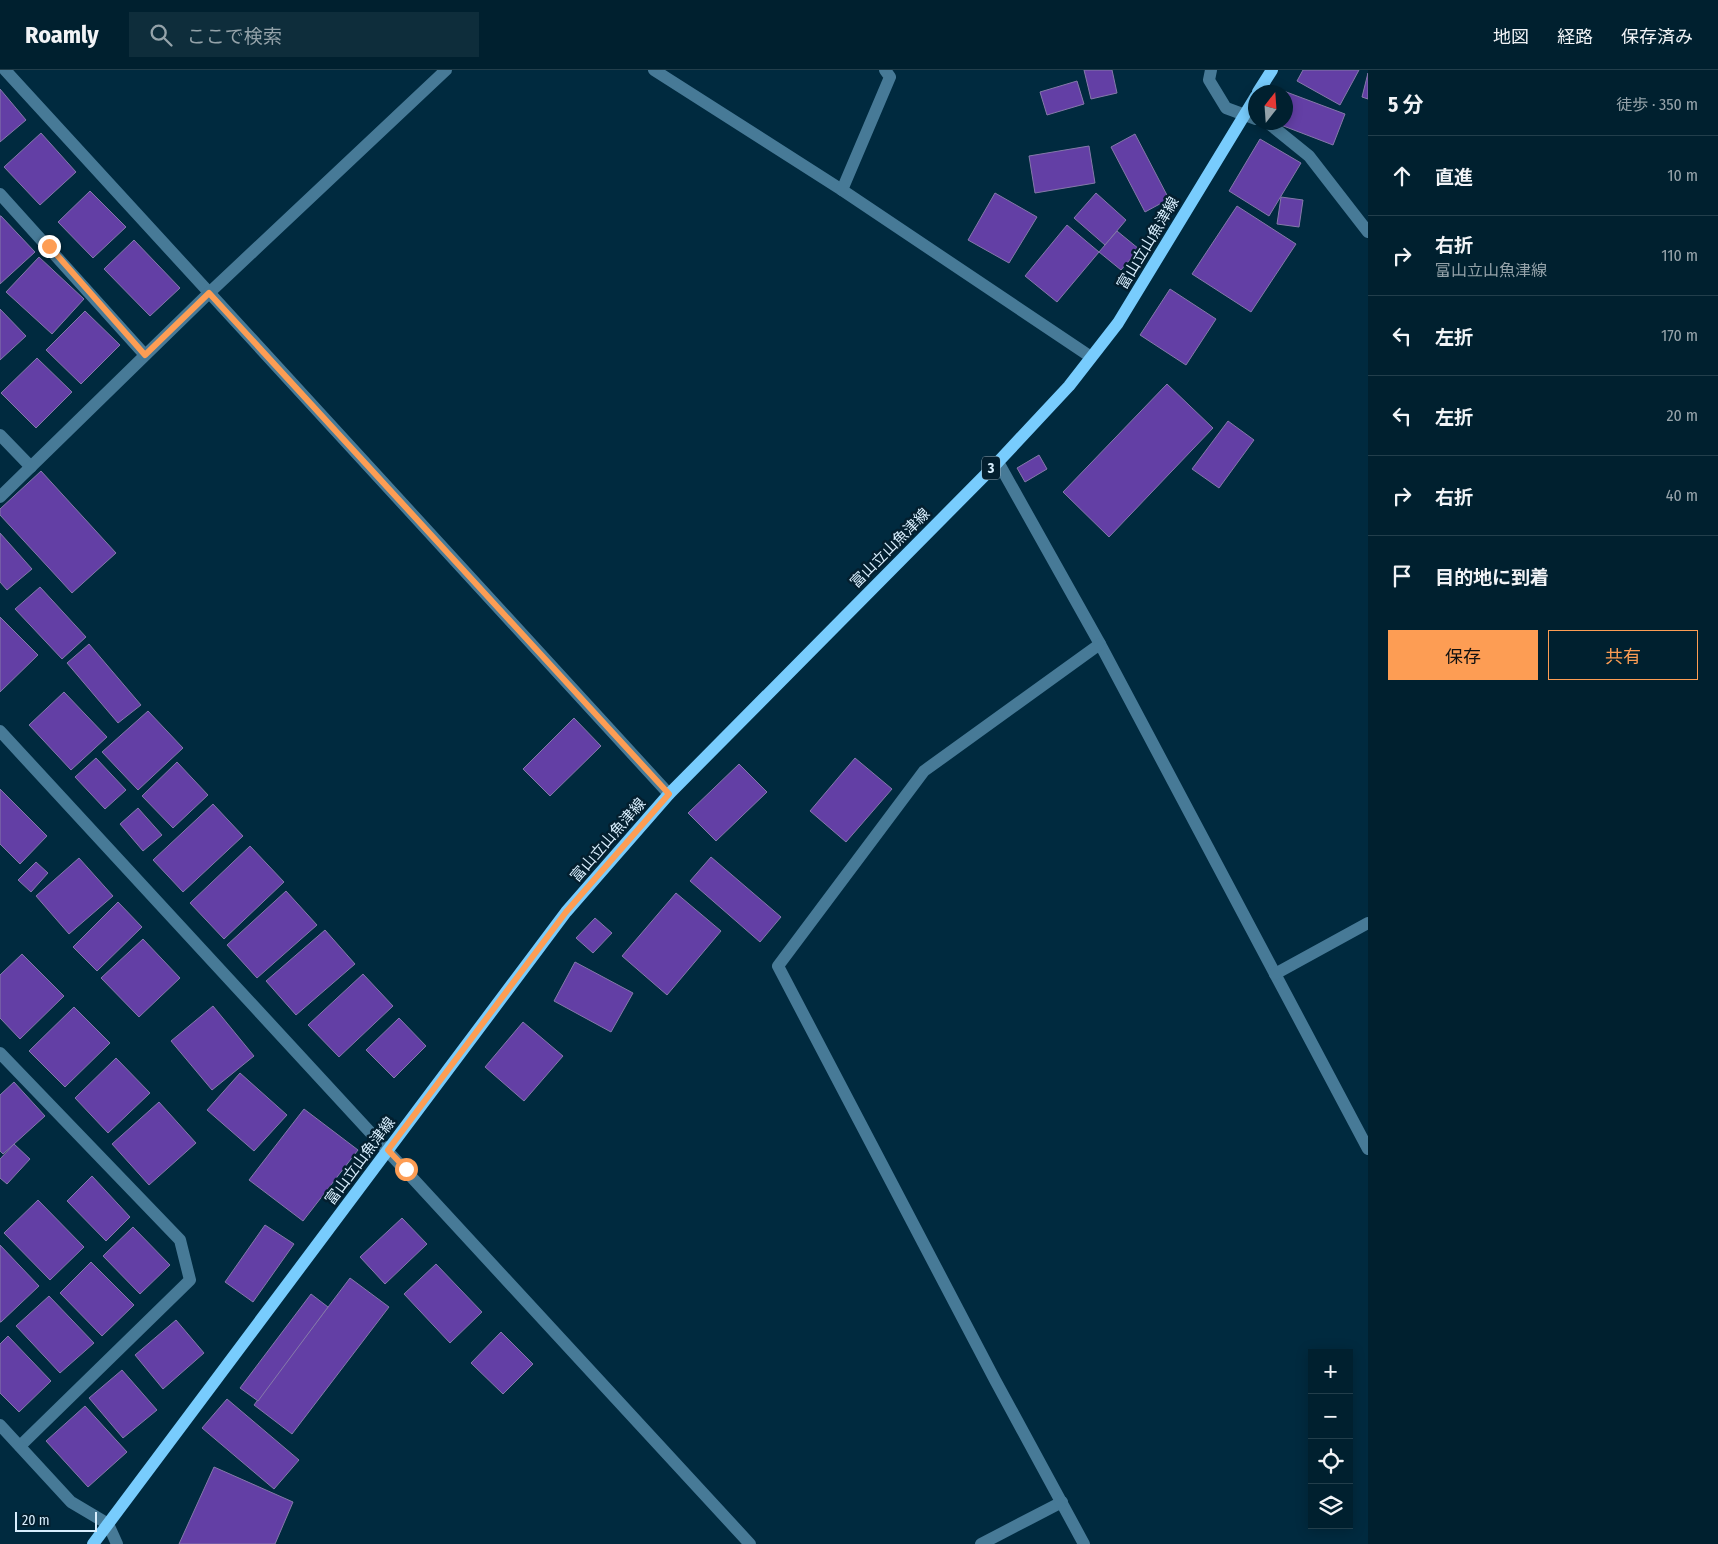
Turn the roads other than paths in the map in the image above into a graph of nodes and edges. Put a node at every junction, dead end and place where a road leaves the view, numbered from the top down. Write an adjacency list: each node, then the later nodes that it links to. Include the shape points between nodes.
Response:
1 (6, 70): 14 (street)
2 (446, 70): 14 (street)
3 (654, 70): 11 (street)
4 (885, 70): 11 (street, via 890,78)
5 (1210, 70): 8 (street, via 1210,80 1226,108)
6 (1272, 70): 7 (main road)
7 (1262, 85)
8 (1248, 117)
9 (1248, 119): 16 (main road, 富山立山魚津線 / 3, via 1118,323)
10 (1277, 130): 13 (street, via 1309,156)
11 (842, 190): 16 (street)
12 (0, 194): 15 (street)
13 (1368, 232)
14 (209, 293): 15 (street); 23 (street)
15 (145, 355): 19 (street)
16 (1091, 357): 18 (main road, 富山立山魚津線 / 3, via 1069,386)
17 (0, 435): 19 (street)
18 (998, 462): 21 (street); 23 (main road, 富山立山魚津線 / 3)
19 (31, 467): 20 (street)
20 (0, 497)
21 (1100, 644): 25 (street); 31 (street, via 924,771 778,966)
22 (0, 730): 28 (street)
23 (669, 794): 28 (main road, 富山立山魚津線 / 3, via 566,912)
24 (1368, 923): 25 (street)
25 (1274, 974): 27 (street)
26 (0, 1052): 30 (street, via 180,1240 190,1280)
27 (1368, 1149)
28 (388, 1150): 32 (main road, 富山立山魚津線 / 3); 35 (street)
29 (0, 1425): 30 (street)
30 (20, 1446): 32 (street, via 70,1502)
31 (1062, 1502): 36 (street); 37 (street)
32 (108, 1524): 33 (main road, 富山立山魚津線 / 3); 34 (street)
33 (93, 1544)
34 (117, 1544)
35 (750, 1544)
36 (981, 1544)
37 (1084, 1544)

